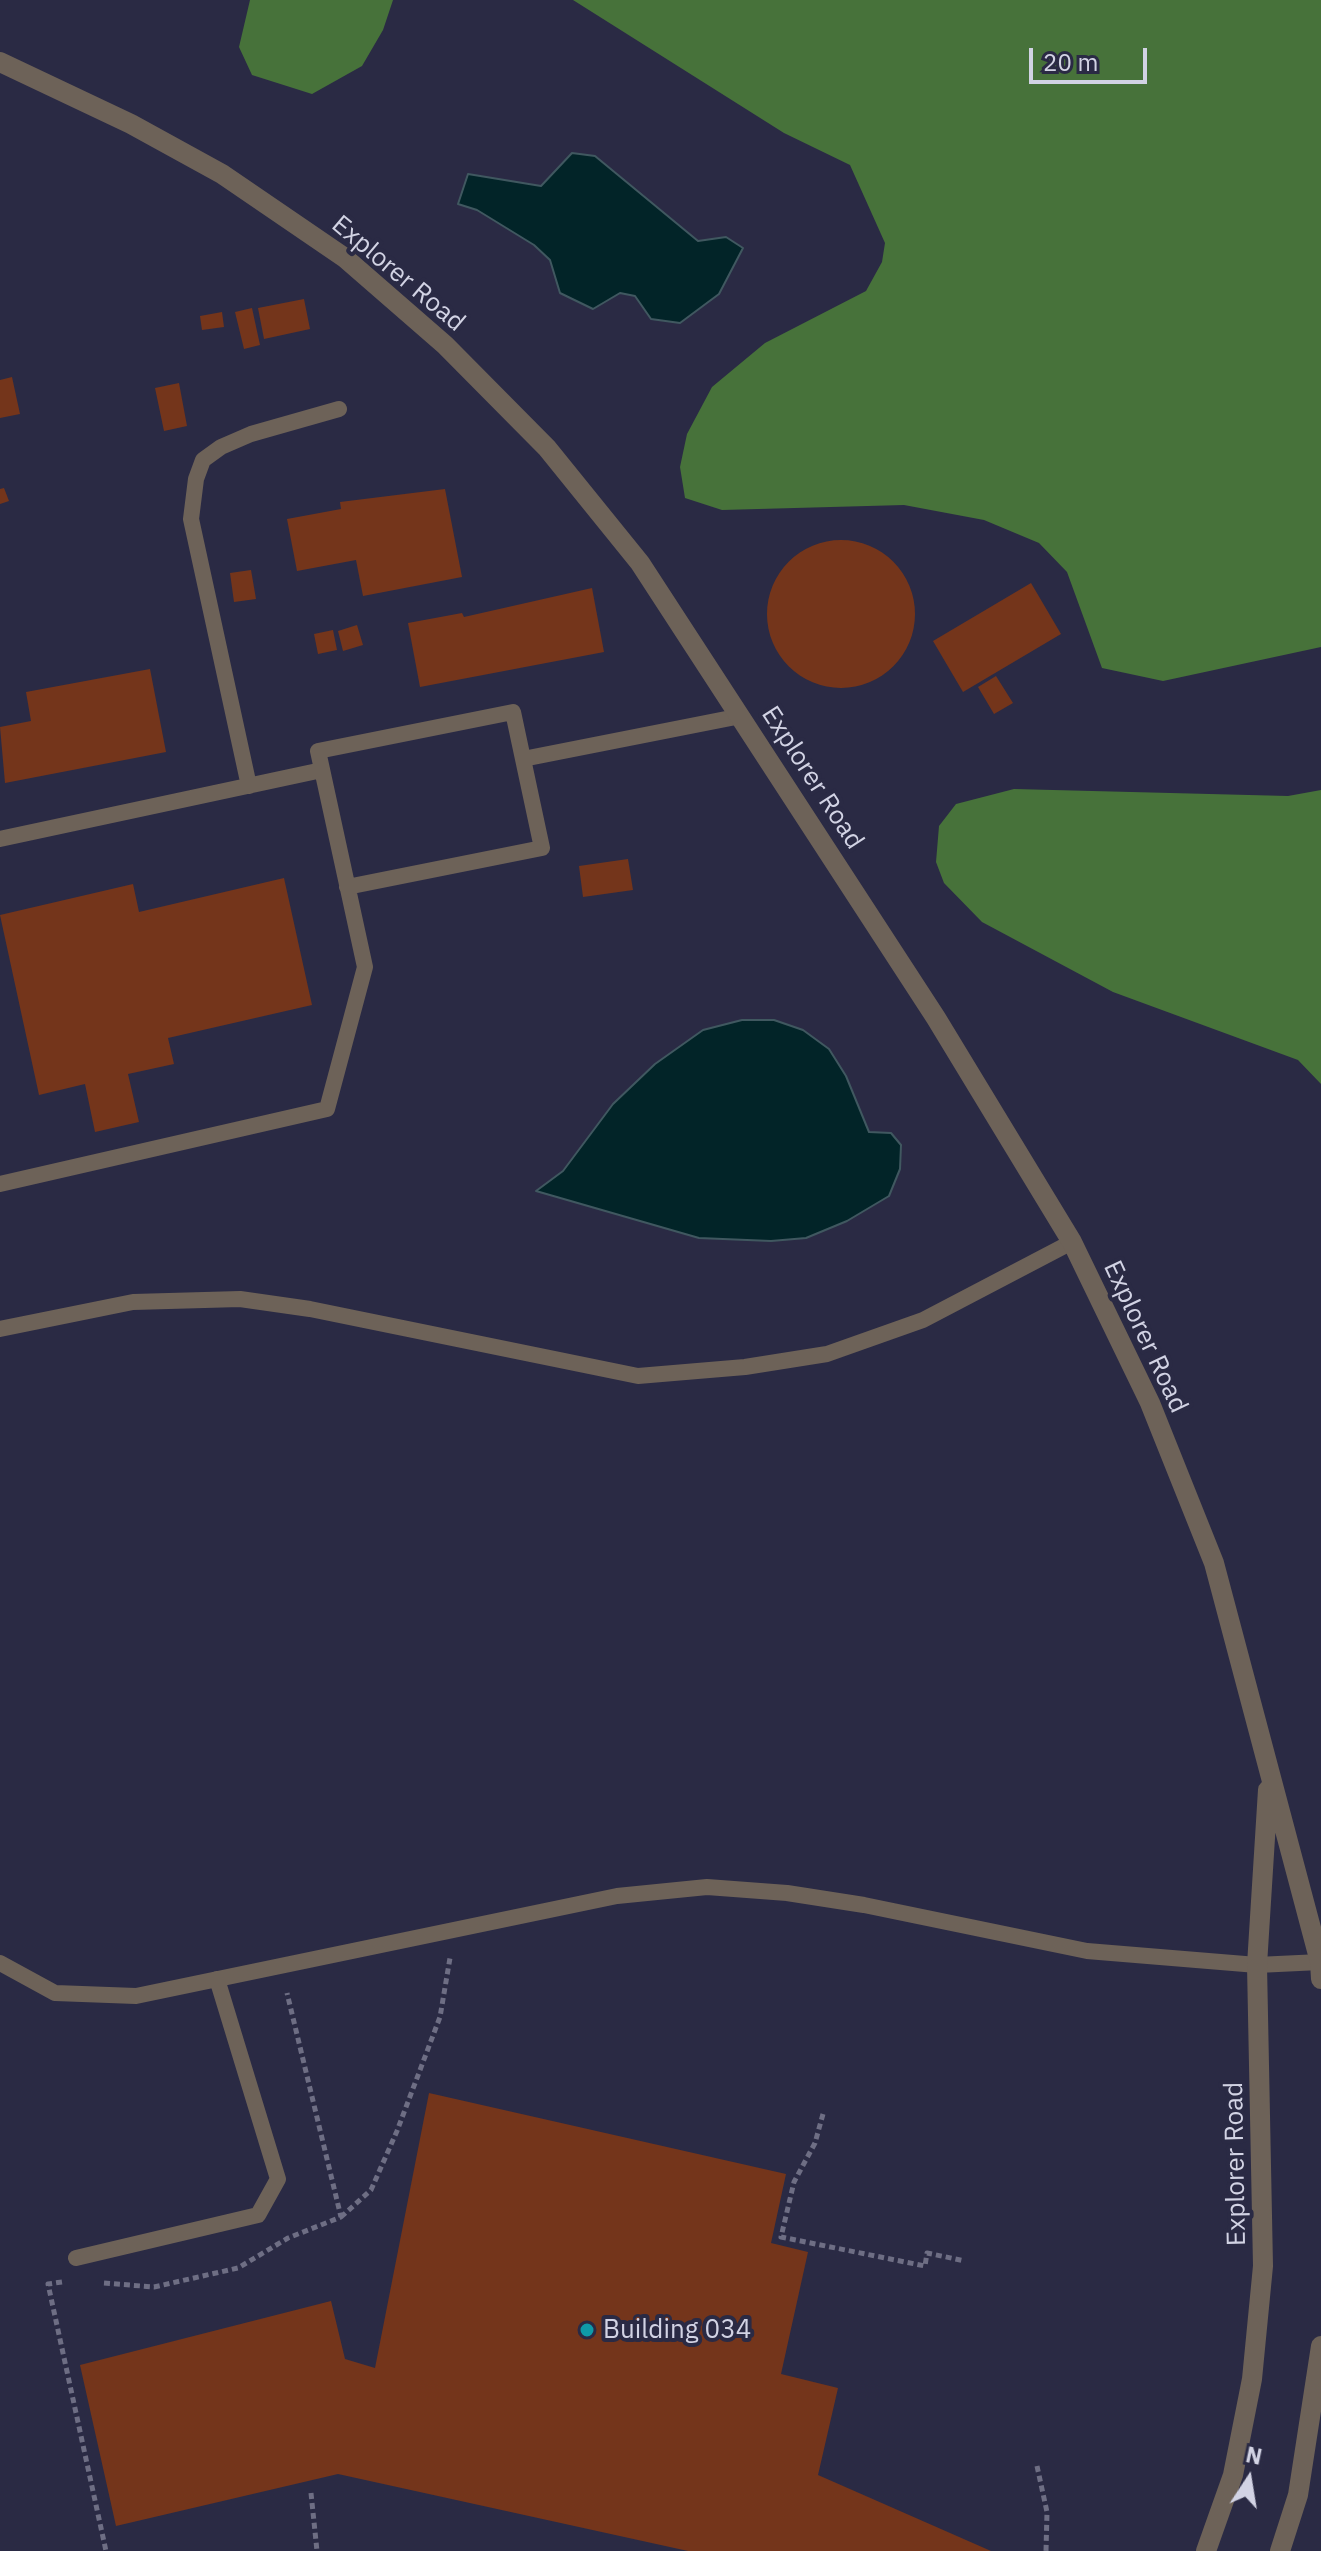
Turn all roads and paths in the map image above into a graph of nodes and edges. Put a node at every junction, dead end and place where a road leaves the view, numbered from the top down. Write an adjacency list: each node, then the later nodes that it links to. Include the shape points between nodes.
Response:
1 (0, 62): 3 (street, Explorer Road, via 222,174 345,258 445,345 547,448 631,551)
2 (339, 409): 6 (lane, via 221,447 203,460 196,479 191,519)
3 (741, 716): 4 (lane); 10 (street, Explorer Road, via 936,1018)
4 (523, 759): 5 (lane, via 513,712 318,751); 8 (lane, via 542,848)
5 (322, 770): 6 (lane); 8 (lane)
6 (249, 786): 7 (lane)
7 (0, 839)
8 (347, 887): 9 (lane, via 365,967 327,1109)
9 (0, 1184)
10 (1072, 1242): 11 (lane, via 923,1320 827,1354 638,1376 240,1299 133,1302); 12 (street, Explorer Road, via 1150,1403 1214,1563)
11 (0, 1329)
12 (1270, 1770): 14 (street, Explorer Road); 16 (street, Explorer Road)
13 (451, 1954): 20 (path, via 440,2017 397,2131 371,2190)
14 (1320, 1962): 16 (lane); 18 (street, Explorer Road)
15 (0, 1963): 17 (lane, via 55,1993 136,1996)
16 (1257, 1965): 17 (lane, via 1087,1951 849,1902 707,1887 617,1896); 28 (street, Explorer Road, via 1263,2266 1252,2379 1236,2461)
17 (217, 1979): 21 (lane, via 278,2179 258,2215)
18 (1321, 1979)
19 (823, 2114): 22 (path, via 815,2143 794,2182 781,2237 925,2266 927,2253)
20 (341, 2217)
21 (76, 2258)
22 (965, 2261)
23 (1321, 2346): 29 (street, via 1298,2495)
24 (1037, 2466): 27 (path, via 1047,2512)
25 (311, 2493): 26 (path)
26 (317, 2551)
27 (1046, 2551)
28 (1206, 2551)
29 (1280, 2551)

